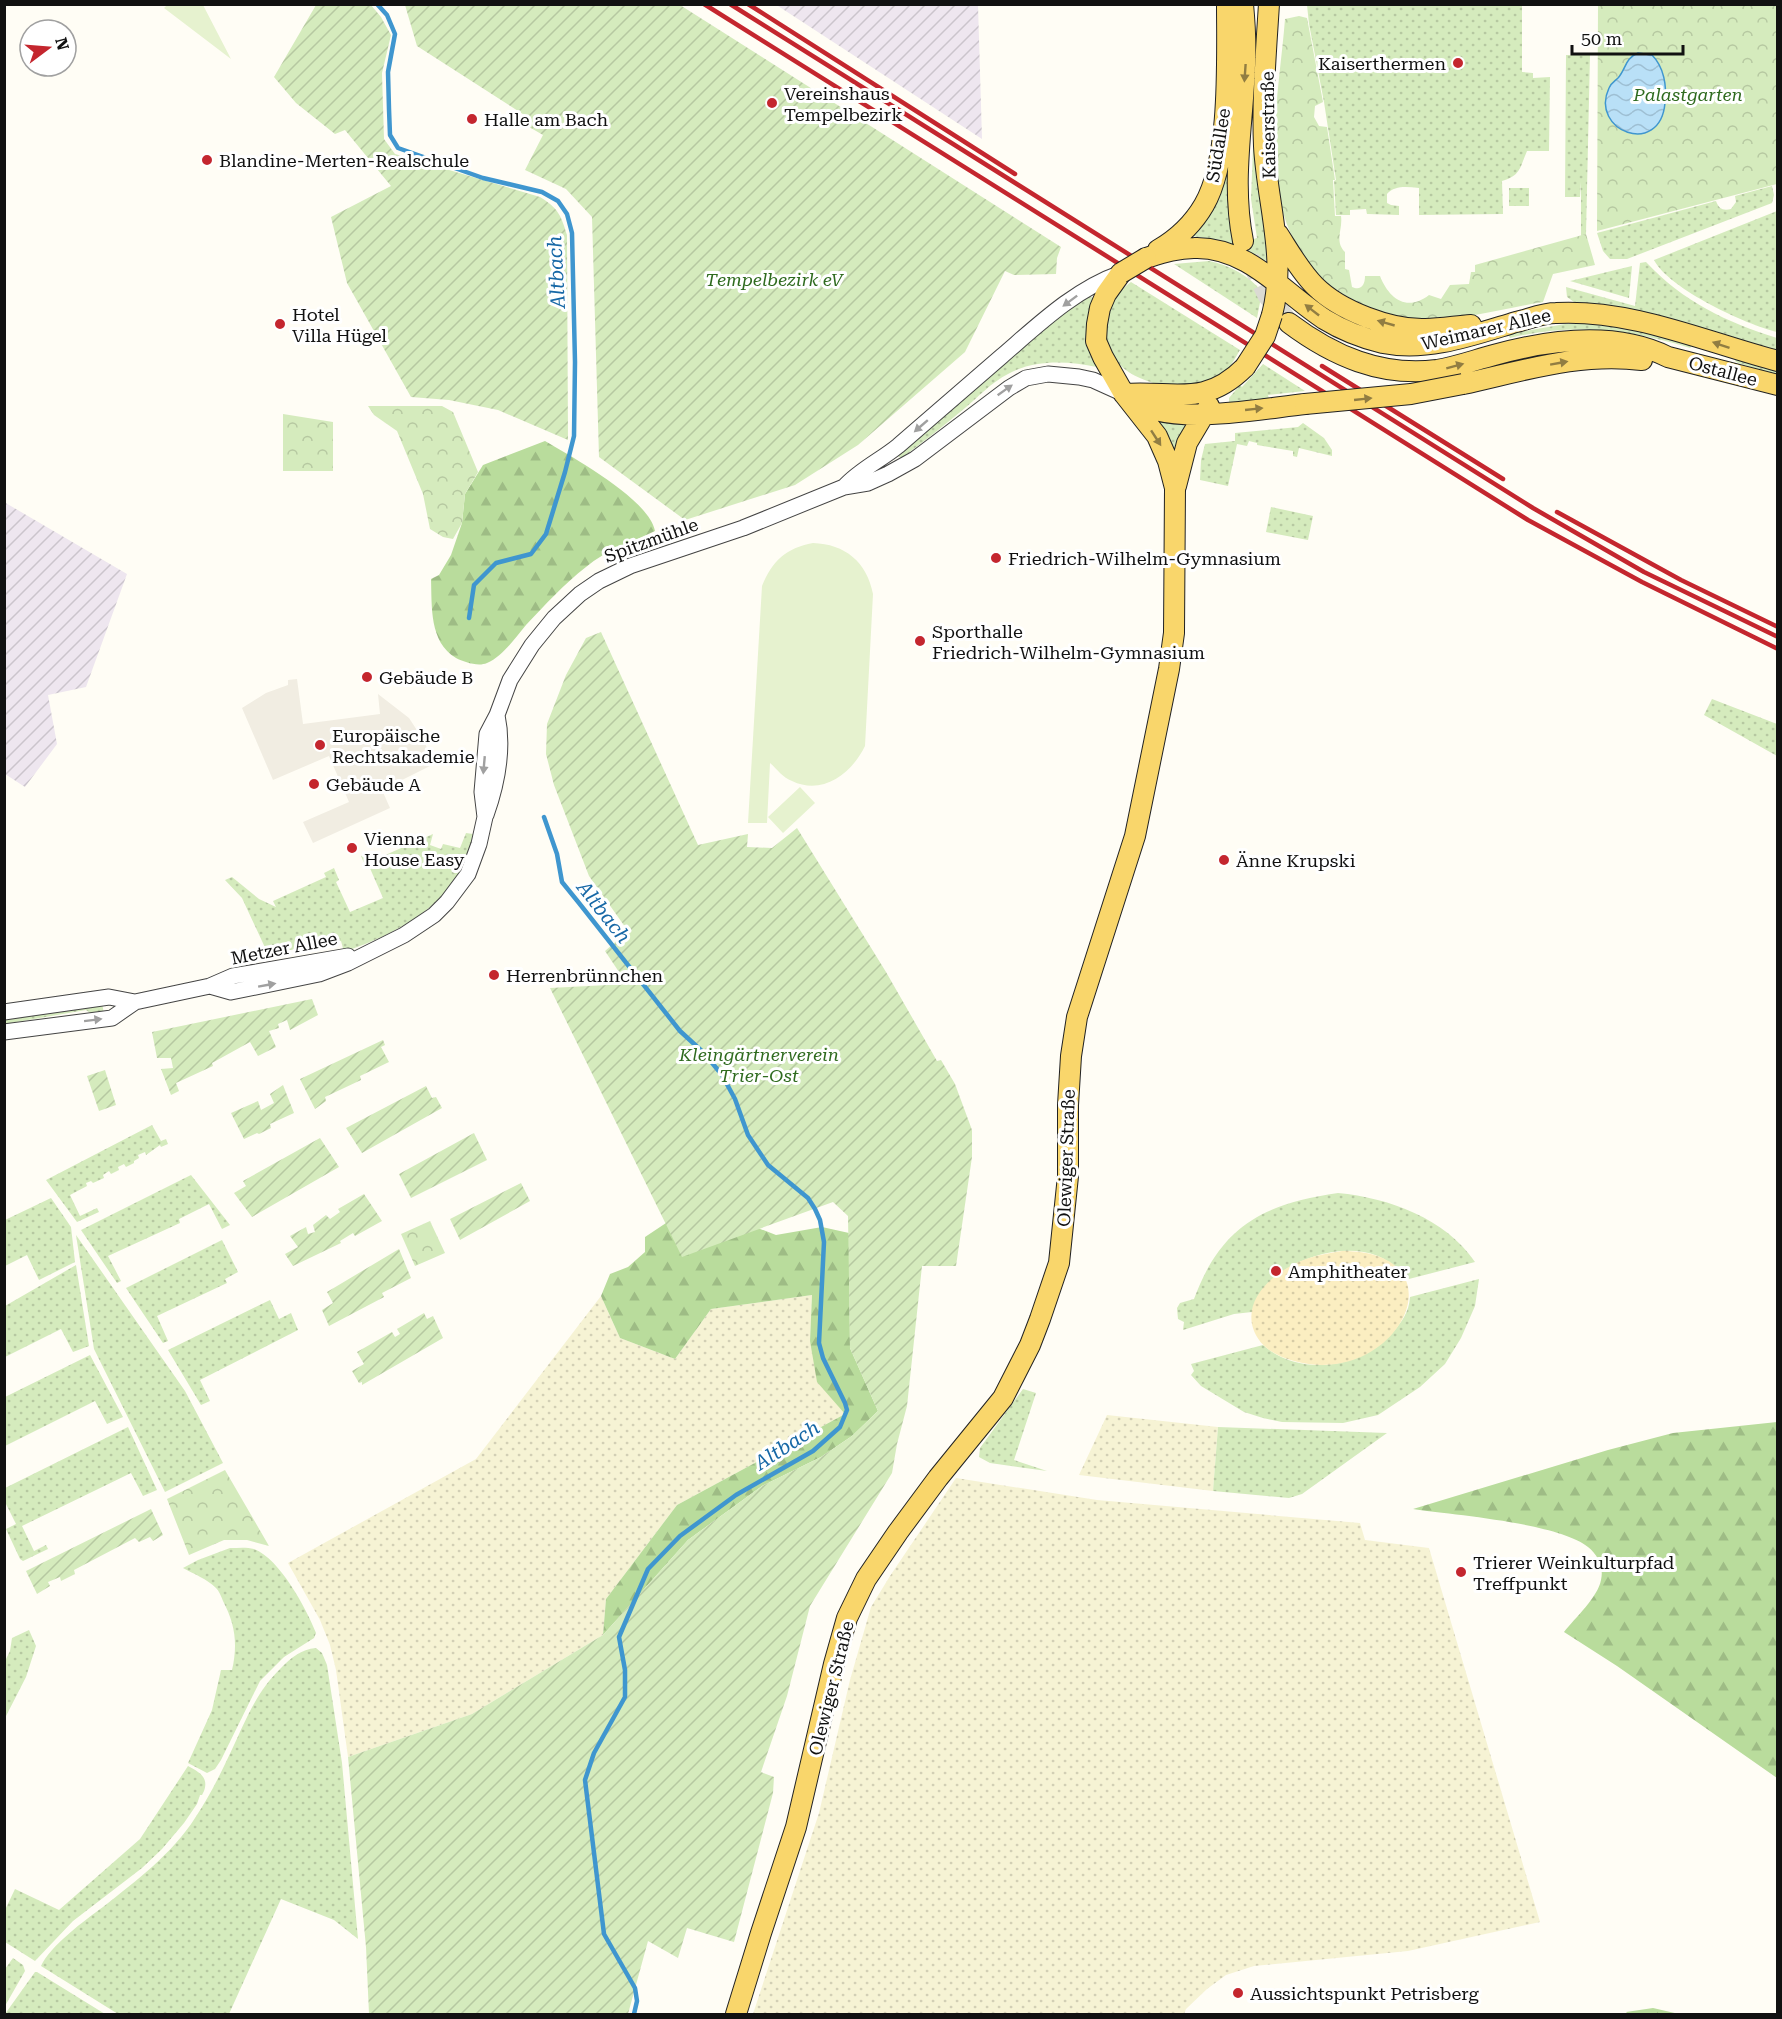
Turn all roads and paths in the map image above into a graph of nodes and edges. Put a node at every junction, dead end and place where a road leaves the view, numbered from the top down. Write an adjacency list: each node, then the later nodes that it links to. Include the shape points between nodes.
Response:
1 (1227, 4): 6 (main road, Südallee, via 1225,106 1212,188 1187,227)
2 (1244, 4): 5 (main road, one-way to 5, via 1245,64 1238,140)
3 (1269, 4): 4 (main road, Kaiserstraße, via 1264,148)
4 (1276, 231): 8 (main road, Kaiserstraße); 9 (main road, one-way to 4, via 1425,329 1390,325 1347,308 1316,287)
5 (1243, 241)
6 (1146, 258): 7 (main road, bridge); 8 (main road, via 1172,250 1203,248 1235,257)
7 (1121, 273): 15 (main road, via 1103,301 1096,333 1098,348); 17 (street, Spitzmühle, one-way to 17, via 1095,283 1069,301 896,448)
8 (1278, 282): 9 (main road, Weimarer Allee, one-way to 8, via 1424,346 1383,343 1323,318); 10 (main road)
9 (1547, 314): 12 (main road, Weimarer Allee, one-way to 9, via 1609,314)
10 (1281, 319): 11 (main road, Ostallee, one-way to 11, via 1342,357 1402,371 1447,368 1524,347 1580,340 1638,347); 13 (main road, bridge, via 1245,367)
11 (1668, 357): 14 (main road, Ostallee); 16 (main road, one-way to 11, bridge, via 1412,394 1593,357 1652,361)
12 (1778, 362)
13 (1228, 382): 15 (main road, via 1190,395); 16 (main road)
14 (1778, 386)
15 (1124, 394): 16 (main road, via 1135,403 1158,411); 17 (street, Spitzmühle, one-way to 15, via 868,483 902,467 1026,378 1048,374 1079,377); 18 (main road, one-way to 18, via 1156,436)
16 (1204, 414): 18 (main road, via 1187,443)
17 (844, 487): 19 (street, Spitzmühle, via 743,528 630,566 590,587 554,618 532,645 510,680)
18 (1175, 488): 23 (main road, Olewiger Straße, via 1174,633 1169,669 1135,836 1077,1017 1071,1056 1068,1176 1059,1263 1017,1374 898,1532 866,1579 847,1618 796,1827)
19 (497, 715): 20 (street, Metzer Allee, via 502,736 494,794 475,858 463,881 434,915 332,970 231,992 210,986)
20 (135, 1002): 21 (street, Metzer Allee, via 109,997); 22 (street, Metzer Allee, one-way to 20, via 112,1018)
21 (4, 1012)
22 (4, 1032)
23 (736, 2014)

